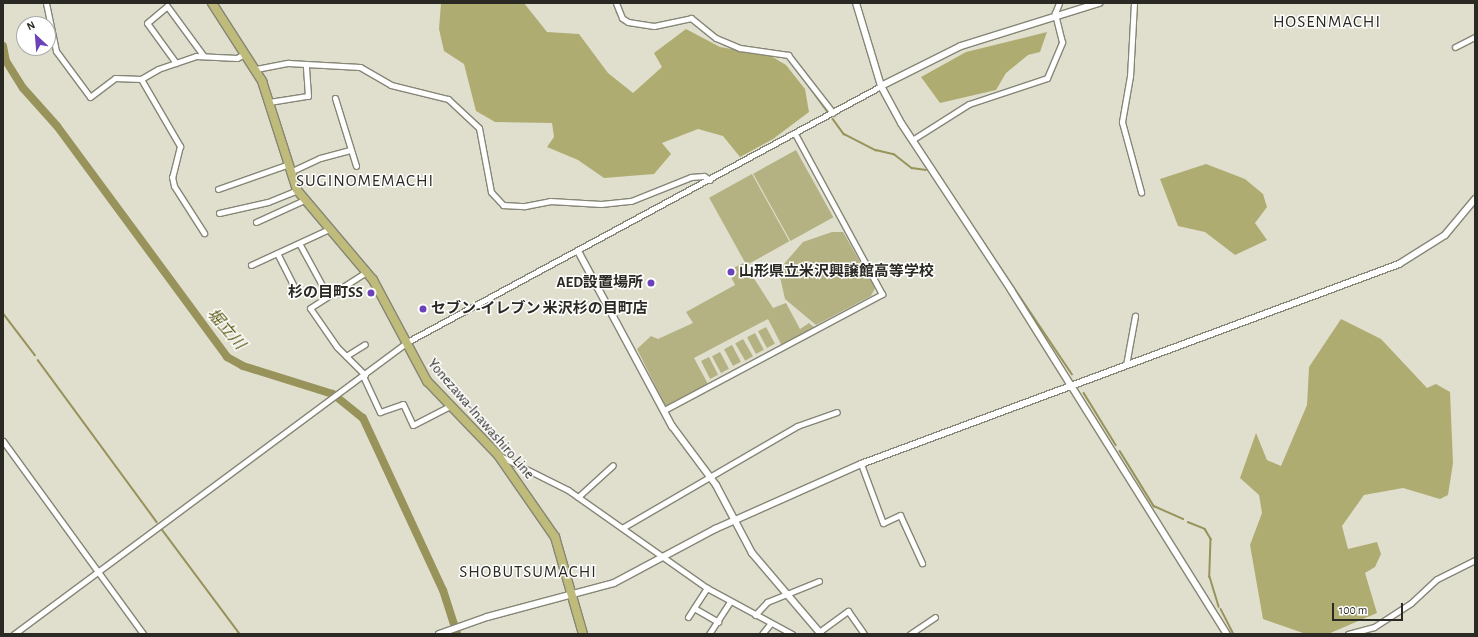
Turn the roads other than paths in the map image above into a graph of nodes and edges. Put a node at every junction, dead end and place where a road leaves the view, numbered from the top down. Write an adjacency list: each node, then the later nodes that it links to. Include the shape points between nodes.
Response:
1 (46, 3): 16 (street, via 56,51 90,97 115,78)
2 (212, 3): 11 (main road, Yonezawa-Inawashiro Line)
3 (616, 3): 20 (street, via 622,18 628,22 654,26 691,18 716,38 740,48 788,55)
4 (856, 3): 17 (street)
5 (1059, 3): 8 (street)
6 (1099, 3): 8 (street)
7 (1134, 3): 29 (street, via 1130,76 1122,122)
8 (1056, 17): 17 (street, via 946,52); 22 (street, via 1062,42 1047,78 970,104)
9 (1475, 37): 10 (street)
10 (1455, 46)
11 (244, 54): 12 (street, via 236,58); 15 (main road, Yonezawa-Inawashiro Line)
12 (203, 55): 13 (street); 13 (street, via 167,6 147,23)
13 (176, 63): 16 (street)
14 (306, 64): 15 (street); 19 (street, via 308,96); 26 (street, via 360,67 391,85 448,99 479,128 491,192 503,205 631,201 691,177 704,176)
15 (256, 69): 19 (main road, Yonezawa-Inawashiro Line)
16 (141, 80): 35 (street, via 180,146 172,178 174,186)
17 (881, 86): 20 (street); 22 (street)
18 (335, 98): 23 (street)
19 (269, 102): 25 (main road, Yonezawa-Inawashiro Line)
20 (833, 113): 21 (street)
21 (795, 134): 26 (street); 51 (street, via 882,294)
22 (912, 140): 49 (street)
23 (349, 150): 24 (street); 25 (street)
24 (356, 166)
25 (288, 169): 27 (street); 28 (main road, Yonezawa-Inawashiro Line)
26 (710, 180): 37 (street)
27 (218, 189)
28 (297, 190): 31 (main road, Yonezawa-Inawashiro Line); 32 (street, via 268,202)
29 (1141, 192)
30 (1475, 199): 47 (street, via 1445,235 1413,258)
31 (304, 200): 33 (street); 34 (main road, Yonezawa-Inawashiro Line)
32 (218, 214)
33 (256, 222)
34 (329, 229): 36 (street); 40 (main road, Yonezawa-Inawashiro Line)
35 (204, 233)
36 (299, 243): 38 (street); 41 (street)
37 (578, 251): 45 (street); 51 (street)
38 (277, 253): 39 (street); 42 (street)
39 (251, 265)
40 (366, 272): 45 (main road, Yonezawa-Inawashiro Line, via 379,291); 46 (street, via 310,308)
41 (322, 287)
42 (295, 288)
43 (1135, 316): 47 (street)
44 (365, 344): 46 (street)
45 (405, 344): 48 (street); 50 (main road, Yonezawa-Inawashiro Line, via 427,381)
46 (346, 356): 48 (street)
47 (1126, 365): 49 (street)
48 (364, 376): 50 (street, via 380,412 403,404 412,425); 64 (street)
49 (1072, 385): 55 (street); 87 (street)
50 (450, 406): 54 (main road, Yonezawa-Inawashiro Line)
51 (664, 410): 57 (street)
52 (837, 412): 57 (street, via 797,426)
53 (3, 441): 64 (street)
54 (498, 455): 58 (street); 67 (main road, Yonezawa-Inawashiro Line, via 555,536)
55 (861, 464): 59 (street); 63 (street, via 883,523 900,515)
56 (613, 465): 58 (street)
57 (710, 476): 59 (street); 60 (street)
58 (578, 497): 60 (street)
59 (734, 520): 61 (street); 68 (street, via 752,553)
60 (622, 528): 61 (street)
61 (662, 559): 66 (street); 67 (street, via 625,579)
62 (1475, 560): 88 (street, via 1437,579 1411,603 1374,627)
63 (922, 563)
64 (99, 571): 79 (street); 80 (street)
65 (819, 581): 68 (street)
66 (707, 588): 69 (street); 70 (street)
67 (574, 596): 77 (main road, Yonezawa-Inawashiro Line); 81 (street, via 459,626)
68 (787, 596): 71 (street, via 767,602); 78 (street)
69 (730, 602): 71 (street); 74 (street)
70 (694, 608): 72 (street); 74 (street)
71 (754, 615): 75 (street)
72 (688, 617)
73 (935, 617): 76 (street)
74 (718, 622): 82 (street)
75 (771, 623): 83 (street); 84 (street)
76 (919, 632): 86 (street)
77 (584, 633)
78 (820, 633): 85 (street, via 848,612)
79 (14, 634)
80 (143, 634)
81 (440, 634)
82 (709, 634)
83 (762, 634)
84 (792, 634)
85 (864, 634)
86 (910, 634)
87 (1228, 634)
88 (1348, 634)

